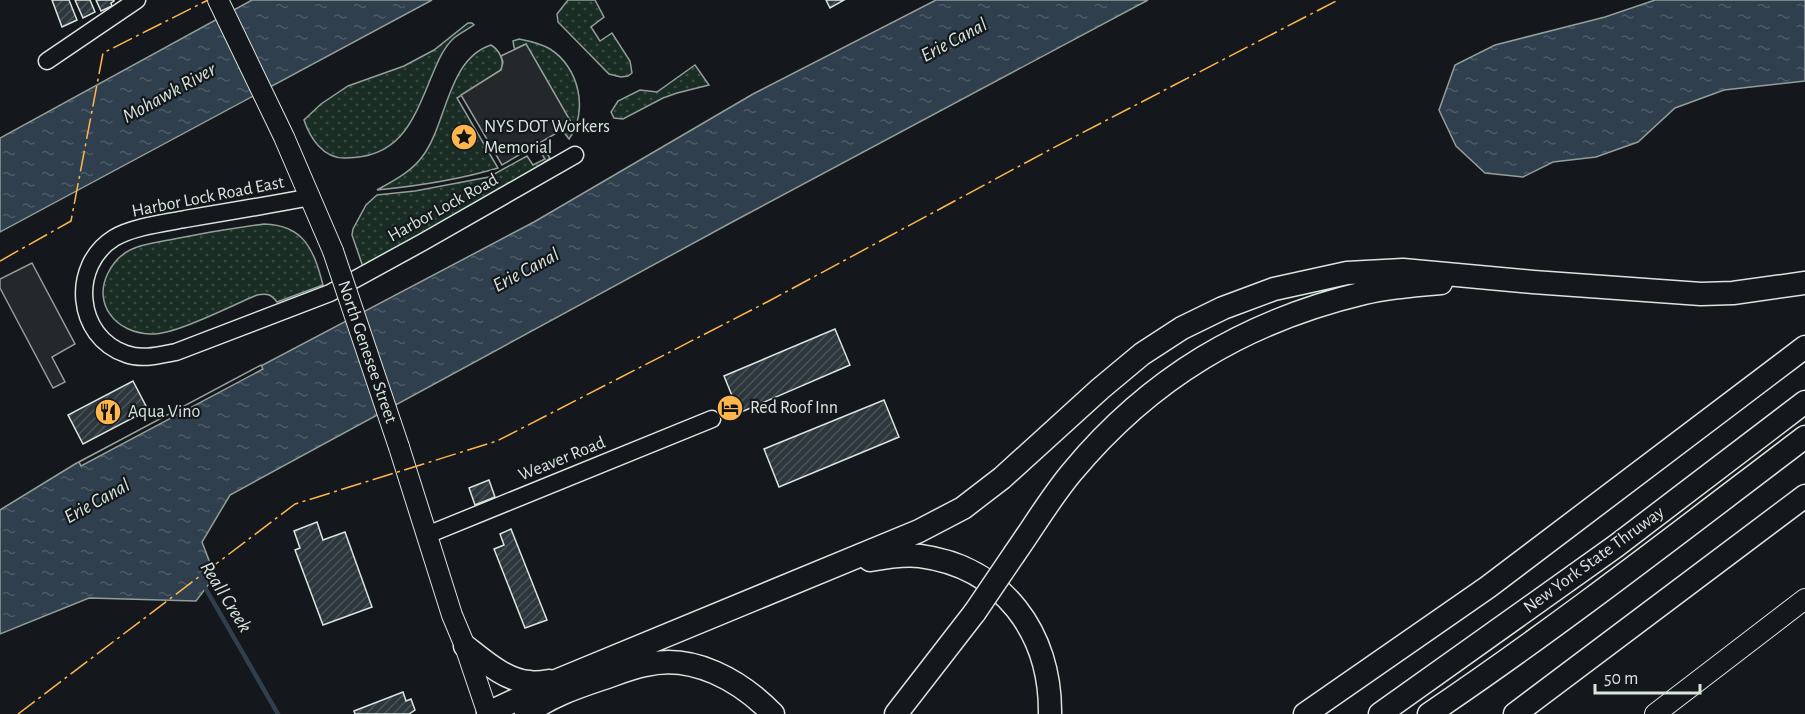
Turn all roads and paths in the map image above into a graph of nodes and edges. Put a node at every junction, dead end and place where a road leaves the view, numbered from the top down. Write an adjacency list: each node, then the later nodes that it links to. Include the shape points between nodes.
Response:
1 (137, 0): 3 (street)
2 (218, 0): 5 (main road, North Genesee Street)
3 (47, 61)
4 (575, 155): 8 (street, Harbor Lock Road)
5 (310, 197): 8 (street, Harbor Lock Road East, via 156,224 117,236 93,256 83,293 85,308 93,326 109,345 127,354 151,357 176,352); 14 (main road, North Genesee Street, bridge, via 333,251)
6 (1484, 278): 7 (highway, via 1701,294); 15 (highway, via 1403,270 1347,273 1274,288 1223,308 1142,354 963,508); 22 (highway, bridge, via 1366,292 1291,314 1208,353 1152,392 1109,430 1070,473 975,612)
7 (1805, 283)
8 (330, 293)
9 (1805, 347): 24 (highway, via 1488,587)
10 (1805, 402): 25 (highway, New York State Thruway, via 1616,546)
11 (712, 419): 14 (street, Weaver Road)
12 (1805, 437): 26 (highway, New York State Thruway, via 1597,594)
13 (1805, 496): 27 (highway)
14 (427, 535): 17 (main road, North Genesee Street)
15 (836, 565): 18 (highway); 23 (highway, via 918,556 973,571 1003,592 1036,639 1048,677)
16 (1805, 600): 28 (main road)
17 (465, 646): 18 (highway, via 508,676 528,683); 19 (main road, North Genesee Street)
18 (556, 681): 19 (highway)
19 (488, 713)
20 (526, 714): 21 (highway, via 579,686 647,664 683,663 712,670 746,689)
21 (773, 714)
22 (896, 714)
23 (1050, 714)
24 (1305, 714)
25 (1380, 714)
26 (1429, 714)
27 (1515, 714)
28 (1655, 714)

